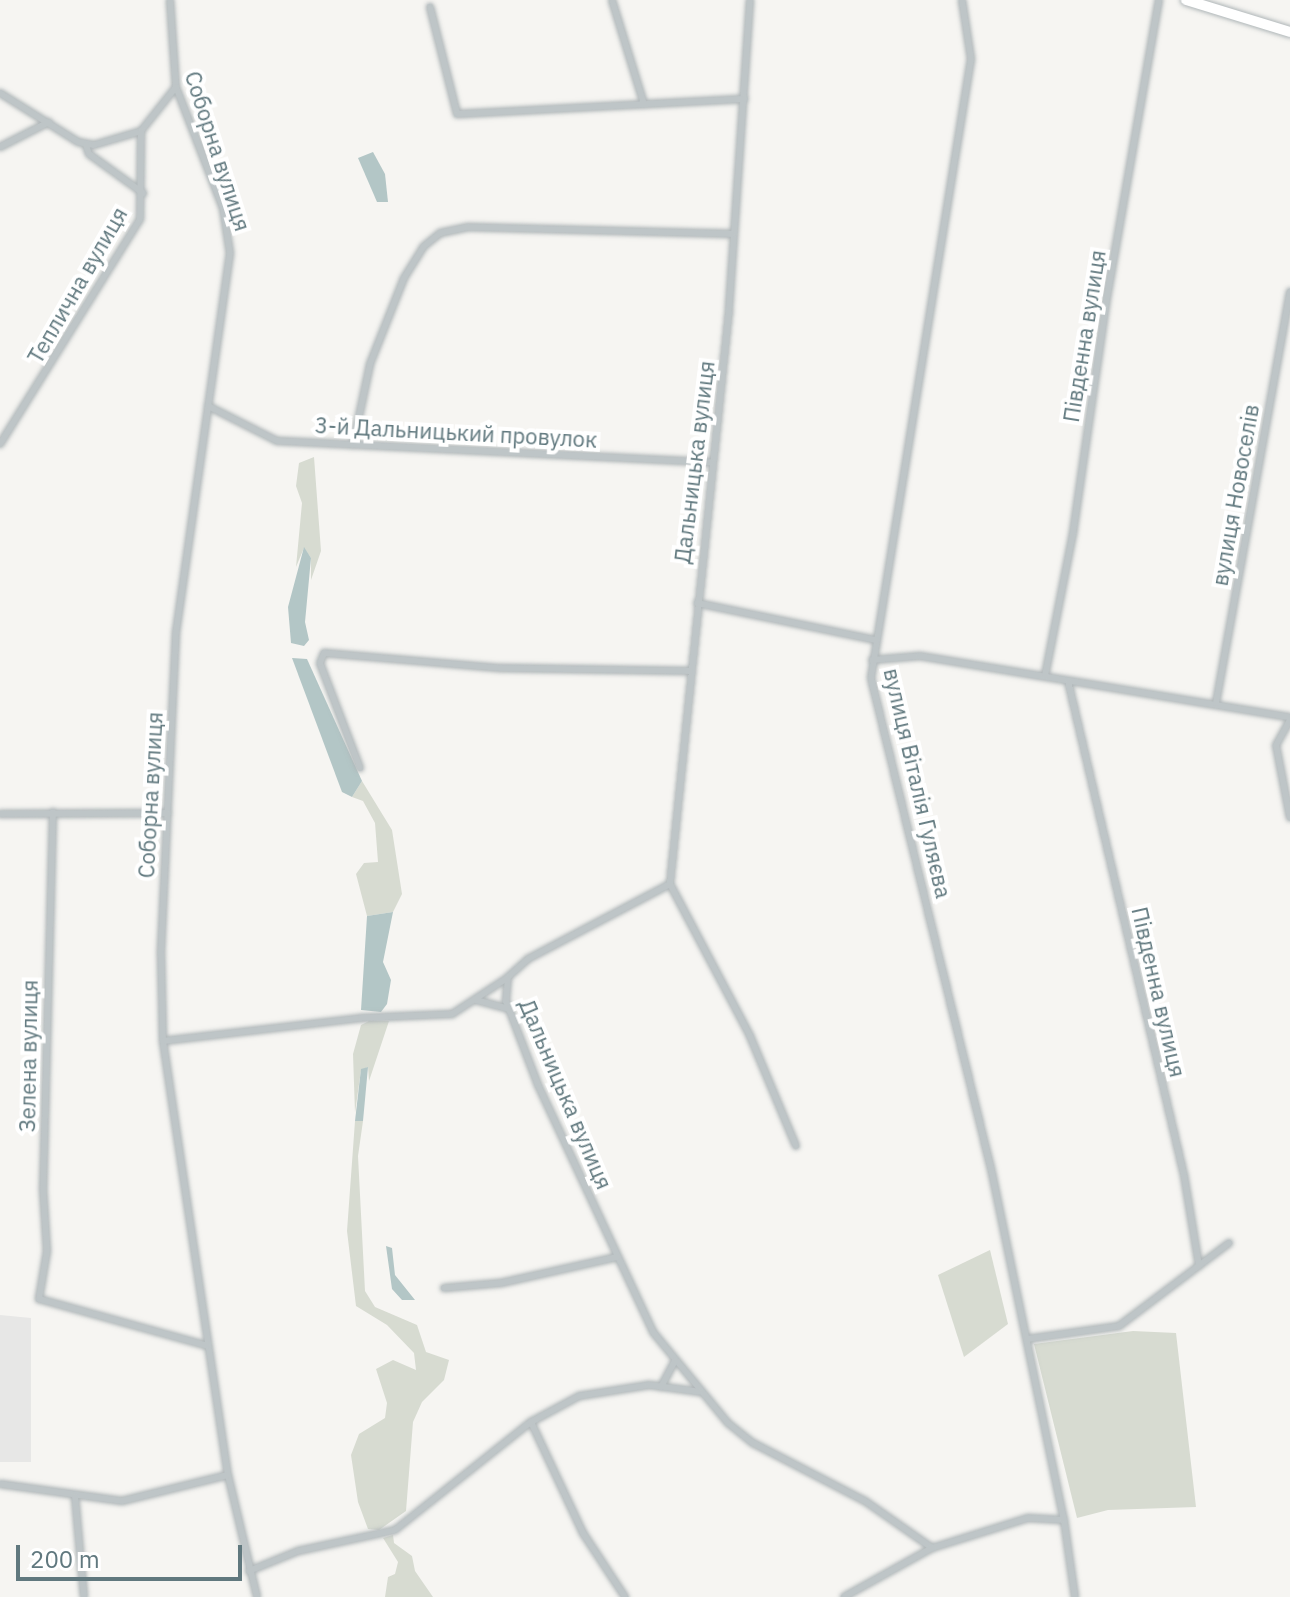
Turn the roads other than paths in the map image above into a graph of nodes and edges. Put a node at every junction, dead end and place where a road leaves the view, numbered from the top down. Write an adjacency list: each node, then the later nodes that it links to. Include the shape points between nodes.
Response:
1 (170, 0): 9 (street, Соборна вулиця)
2 (612, 0): 12 (street)
3 (750, 0): 11 (street, Дальницька вулиця)
4 (962, 0): 25 (street, вулиця Віталія Гуляєва, via 971,59)
5 (1159, 0): 28 (street, Південна вулиця)
6 (1186, 0): 8 (highway)
7 (430, 7): 12 (street, via 457,114)
8 (1290, 32)
9 (176, 87): 14 (street); 20 (street, Соборна вулиця, via 223,208 230,242)
10 (0, 93): 13 (street)
11 (745, 99): 12 (street); 18 (street, Дальницька вулиця)
12 (644, 104)
13 (49, 122): 15 (street); 16 (street)
14 (141, 131): 15 (street, via 119,141); 17 (street, Теплична вулиця)
15 (86, 145): 17 (street, via 89,154)
16 (0, 147)
17 (143, 193): 21 (street, Теплична вулиця, via 136,228)
18 (733, 234): 22 (street, via 468,227 440,233 423,247 404,278 370,364); 23 (street, Дальницька вулиця)
19 (1290, 292): 30 (street, вулиця Новоселів)
20 (208, 406): 22 (street, 3-й Дальницький провулок, via 269,440); 34 (street, Соборна вулиця, via 176,632)
21 (0, 444)
22 (353, 445): 23 (street, 3-й Дальницький провулок)
23 (711, 462): 24 (street, Дальницька вулиця)
24 (697, 603): 25 (street); 27 (street, Дальницька вулиця)
25 (876, 640): 26 (street, вулиця Віталія Гуляєва)
26 (872, 660): 28 (street, via 920,656); 47 (street, вулиця Віталія Гуляєва, via 871,678)
27 (690, 671): 32 (street, via 500,668 324,653 320,663); 37 (street, Дальницька вулиця)
28 (1045, 676): 29 (street)
29 (1068, 681): 30 (street); 45 (street, Південна вулиця, via 1184,1175)
30 (1216, 703): 31 (street)
31 (1290, 718): 36 (street, via 1276,745)
32 (360, 768)
33 (53, 812): 34 (street); 35 (street); 48 (street, Зелена вулиця, via 43,1188 47,1251 39,1299)
34 (168, 813): 41 (street, Соборна вулиця)
35 (0, 814)
36 (1290, 818)
37 (670, 884): 38 (street, Дальницька вулиця, via 528,959); 42 (street, via 743,1022)
38 (508, 977): 39 (street); 40 (street, Дальницька вулиця)
39 (476, 1000): 40 (street); 41 (street, via 452,1014 361,1018)
40 (509, 1009): 44 (street, Дальницька вулиця)
41 (163, 1041): 48 (street, Соборна вулиця)
42 (796, 1146)
43 (1229, 1243): 45 (street)
44 (617, 1257): 46 (street, via 501,1283); 49 (street, Дальницька вулиця, via 653,1332)
45 (1199, 1266): 47 (street, via 1119,1326)
46 (444, 1288)
47 (1027, 1339): 56 (street, вулиця Віталія Гуляєва)
48 (208, 1346): 53 (street, Соборна вулиця)
49 (675, 1361): 50 (street); 51 (street, Дальницька вулиця)
50 (661, 1387): 51 (street); 52 (street, via 579,1396)
51 (700, 1392): 57 (street, Дальницька вулиця, via 742,1436 865,1501)
52 (531, 1422): 58 (street, via 391,1531 298,1551); 61 (street, via 583,1533)
53 (228, 1475): 55 (street, via 136,1499); 58 (street, Соборна вулиця)
54 (0, 1484): 55 (street)
55 (75, 1496): 59 (street)
56 (1064, 1520): 57 (street, via 1028,1518); 63 (street)
57 (932, 1548): 62 (street)
58 (249, 1571): 60 (street, Соборна вулиця)
59 (84, 1597)
60 (257, 1597)
61 (625, 1597)
62 (844, 1597)
63 (1075, 1597)

